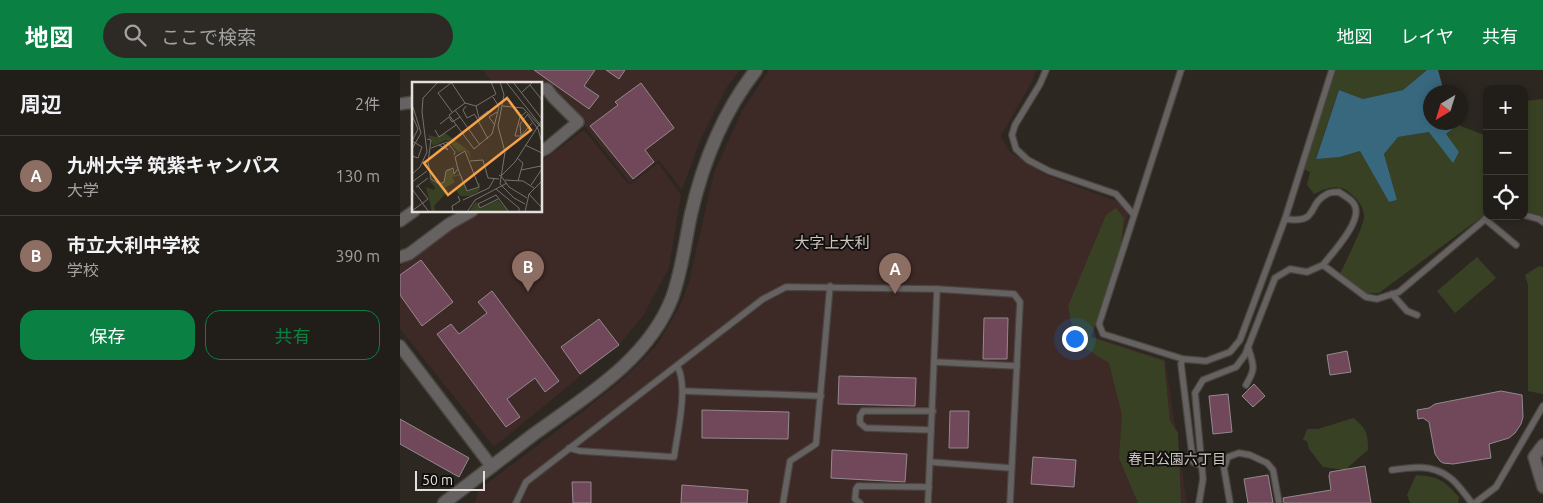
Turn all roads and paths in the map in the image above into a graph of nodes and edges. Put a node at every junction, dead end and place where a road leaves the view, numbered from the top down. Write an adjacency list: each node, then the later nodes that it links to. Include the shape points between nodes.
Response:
1 (756, 70): 38 (street, via 719,130 703,167 679,275 655,330 636,354 605,382)
2 (1046, 70): 9 (lane, via 1015,124 1012,135 1016,149 1049,171 1116,194)
3 (1181, 70): 9 (lane)
4 (1332, 70): 11 (lane)
5 (542, 89): 6 (street, via 547,88 578,122)
6 (542, 150)
7 (413, 212): 14 (street)
8 (470, 212): 17 (street)
9 (1134, 215): 25 (lane, via 1100,329 1103,334)
10 (1528, 216): 15 (lane)
11 (1286, 219): 18 (lane, via 1306,218 1318,200 1328,193 1338,192 1354,203 1357,212 1355,222); 25 (lane, via 1240,340 1230,352 1206,361)
12 (1485, 220): 21 (lane, via 1399,292)
13 (1489, 220): 16 (lane)
14 (400, 221)
15 (1543, 222)
16 (1516, 245)
17 (400, 257)
18 (1323, 265): 21 (lane, via 1366,297 1377,299); 24 (lane, via 1307,272 1290,269 1275,278)
19 (830, 286): 20 (lane); 27 (lane, via 786,287 763,299); 31 (lane)
20 (937, 289): 26 (lane); 28 (lane, via 1014,294 1020,302)
21 (1392, 294): 22 (lane, via 1407,310)
22 (1417, 315)
23 (400, 346): 38 (street)
24 (1248, 347): 29 (lane, via 1254,373); 39 (lane, via 1236,367 1203,380 1194,393)
25 (1183, 359): 39 (lane, via 1193,462)
26 (935, 362): 28 (lane); 33 (lane)
27 (677, 366): 30 (lane); 36 (lane)
28 (1017, 366): 40 (lane)
29 (1246, 385)
30 (683, 391): 31 (lane); 36 (lane, via 674,457)
31 (821, 396): 46 (lane, via 816,444 790,461)
32 (1543, 406): 53 (lane, via 1496,487)
33 (933, 410): 34 (lane); 34 (lane, via 863,411 860,416 860,423 866,428)
34 (931, 430): 37 (lane)
35 (1543, 445): 43 (street, via 1534,458)
36 (569, 448): 45 (lane, via 526,482)
37 (930, 462): 40 (lane); 42 (lane)
38 (492, 466): 44 (street)
39 (1202, 466): 50 (lane)
40 (1011, 468): 49 (lane)
41 (1392, 470): 53 (lane, via 1428,468 1449,477)
42 (928, 487): 47 (lane, via 858,486 855,499); 48 (lane)
43 (1543, 487)
44 (444, 503)
45 (516, 503)
46 (783, 503)
47 (860, 503)
48 (928, 503)
49 (1010, 503)
50 (1199, 503)
51 (1230, 503): 52 (lane, via 1224,468 1228,456 1239,453 1267,463 1273,470)
52 (1279, 503)
53 (1474, 503)

